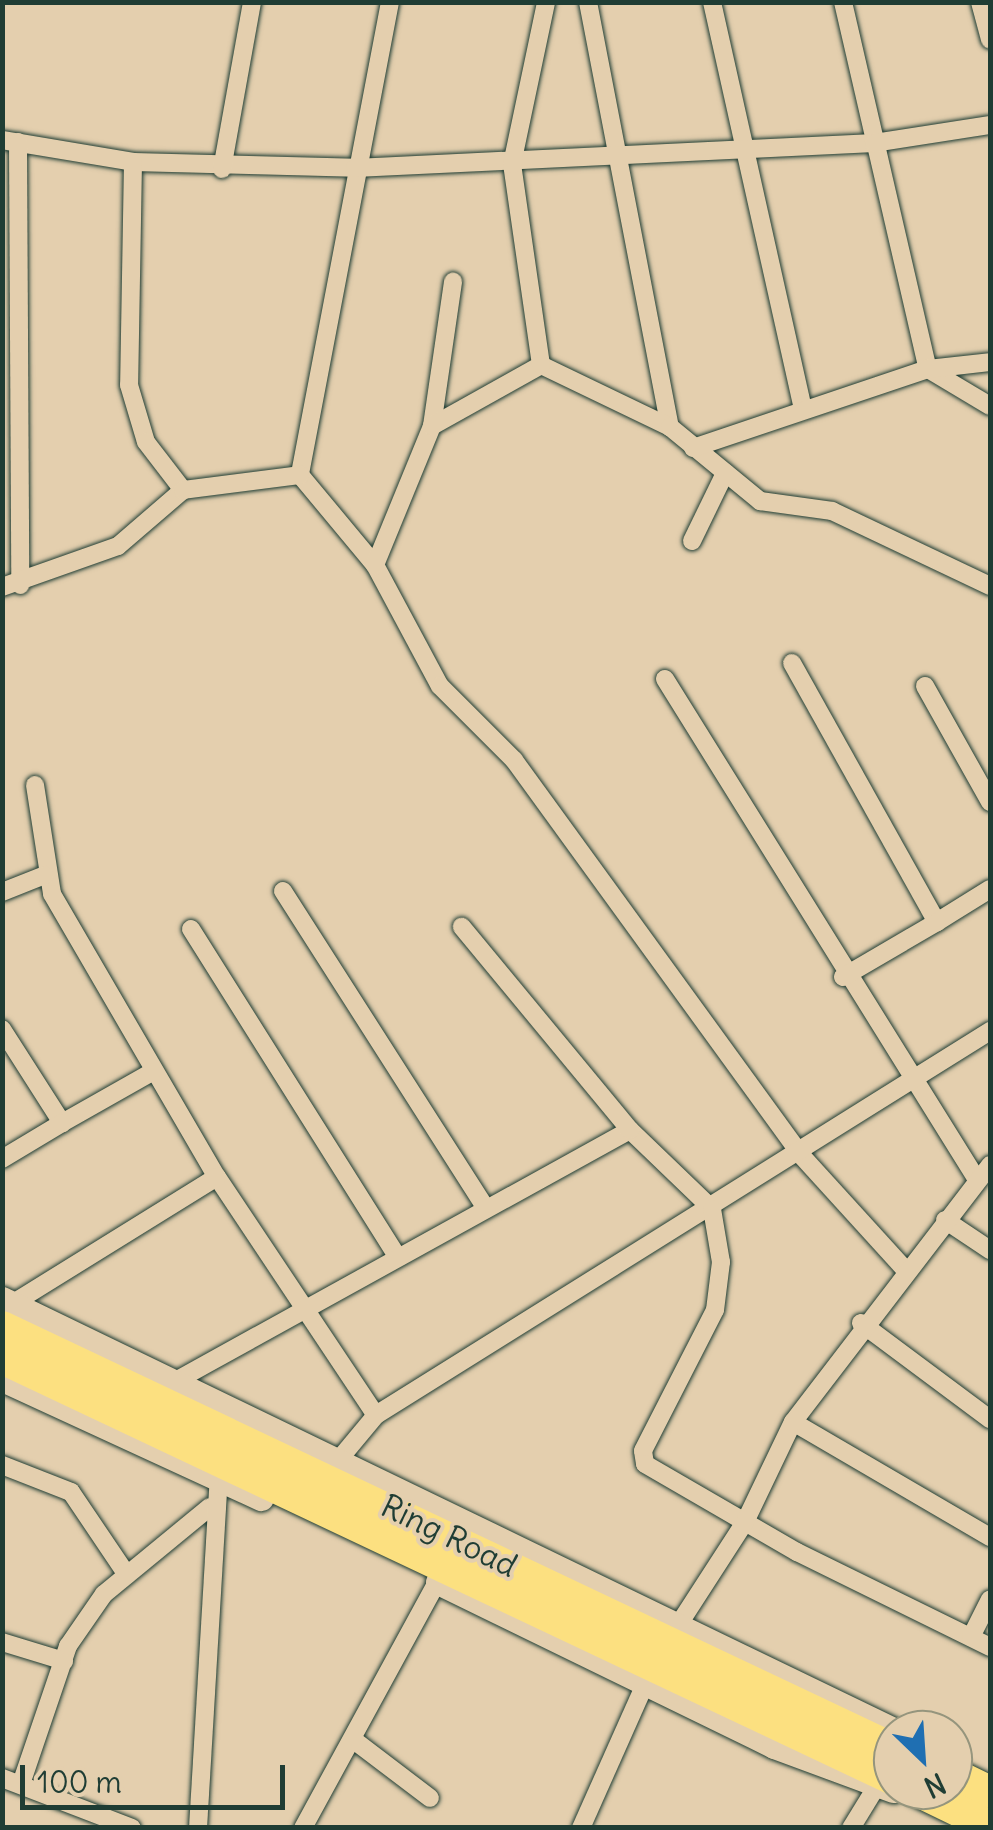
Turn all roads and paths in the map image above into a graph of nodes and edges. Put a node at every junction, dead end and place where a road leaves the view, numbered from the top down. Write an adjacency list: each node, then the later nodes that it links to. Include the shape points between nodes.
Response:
1 (252, 2): 17 (street)
2 (390, 2): 16 (street)
3 (546, 2): 15 (street)
4 (588, 2): 13 (street)
5 (712, 2): 12 (street)
6 (843, 2): 11 (street)
7 (980, 2): 8 (street)
8 (990, 40)
9 (990, 125): 11 (street)
10 (10, 141): 14 (street); 32 (street)
11 (874, 143): 12 (street); 21 (street)
12 (746, 147): 13 (street); 23 (street)
13 (618, 159): 15 (street); 25 (street)
14 (132, 162): 17 (street); 29 (street, via 134,417)
15 (512, 164): 16 (street); 20 (street)
16 (355, 168): 17 (street); 28 (street)
17 (222, 169)
18 (453, 282): 24 (street)
19 (990, 362): 21 (street)
20 (541, 365): 24 (street); 25 (street)
21 (928, 369): 22 (street); 23 (street)
22 (990, 406)
23 (803, 408): 26 (street)
24 (432, 426): 31 (street)
25 (670, 426): 26 (street)
26 (693, 448): 27 (street)
27 (725, 473): 30 (street); 33 (street, via 760,501 832,512)
28 (300, 474): 29 (street); 31 (street)
29 (184, 490): 32 (street, via 118,546)
30 (692, 541)
31 (374, 564): 54 (street, via 440,686 514,760)
32 (11, 586)
33 (990, 586)
34 (792, 663): 43 (street)
35 (664, 679): 46 (street)
36 (926, 686): 38 (street)
37 (35, 785): 39 (street)
38 (990, 802)
39 (45, 875): 42 (street); 49 (street)
40 (990, 890): 43 (street)
41 (283, 891): 57 (street)
42 (2, 892)
43 (937, 922): 46 (street)
44 (462, 927): 52 (street)
45 (191, 929): 61 (street)
46 (843, 978): 50 (street)
47 (2, 1029): 51 (street)
48 (990, 1031): 50 (street)
49 (152, 1072): 51 (street); 56 (street)
50 (911, 1081): 54 (street); 55 (street)
51 (62, 1122): 53 (street)
52 (630, 1130): 57 (street); 58 (street)
53 (4, 1154)
54 (800, 1154): 58 (street); 62 (street)
55 (983, 1172): 59 (street)
56 (217, 1178): 63 (street); 64 (street)
57 (483, 1204): 61 (street)
58 (712, 1209): 69 (street); 76 (street, via 721,1262 715,1310 642,1458)
59 (945, 1220): 60 (street); 62 (street)
60 (990, 1250)
61 (397, 1256): 64 (street)
62 (903, 1267): 65 (street)
63 (6, 1310): 68 (street); 88 (highway, Ring Road)
64 (303, 1314): 68 (street); 69 (street)
65 (861, 1323): 70 (street); 71 (street)
66 (2, 1358): 90 (highway, Ring Road)
67 (2, 1379): 74 (street)
68 (172, 1383): 72 (street)
69 (376, 1415): 72 (street)
70 (990, 1420)
71 (792, 1422): 76 (street); 77 (street)
72 (336, 1463): 81 (street)
73 (2, 1465): 78 (street, via 72,1492)
74 (219, 1478): 75 (street); 79 (street)
75 (210, 1507): 78 (street); 99 (street)
76 (744, 1522): 81 (street); 82 (street)
77 (990, 1537)
78 (126, 1575): 85 (street)
79 (438, 1582): 86 (street); 89 (street)
80 (990, 1600): 82 (street)
81 (679, 1624): 87 (street)
82 (972, 1636): 84 (street)
83 (2, 1642): 85 (street)
84 (990, 1647)
85 (64, 1661): 92 (street)
86 (645, 1684): 91 (street); 97 (street)
87 (873, 1720)
88 (873, 1739)
89 (356, 1741): 93 (street); 100 (street)
90 (873, 1779)
91 (873, 1780)
92 (12, 1781): 98 (street)
93 (430, 1798)
94 (873, 1804): 101 (street)
95 (957, 1810): 96 (highway)
96 (990, 1826)
97 (583, 1827)
98 (132, 1828)
99 (198, 1828)
100 (303, 1828)
101 (851, 1828)

